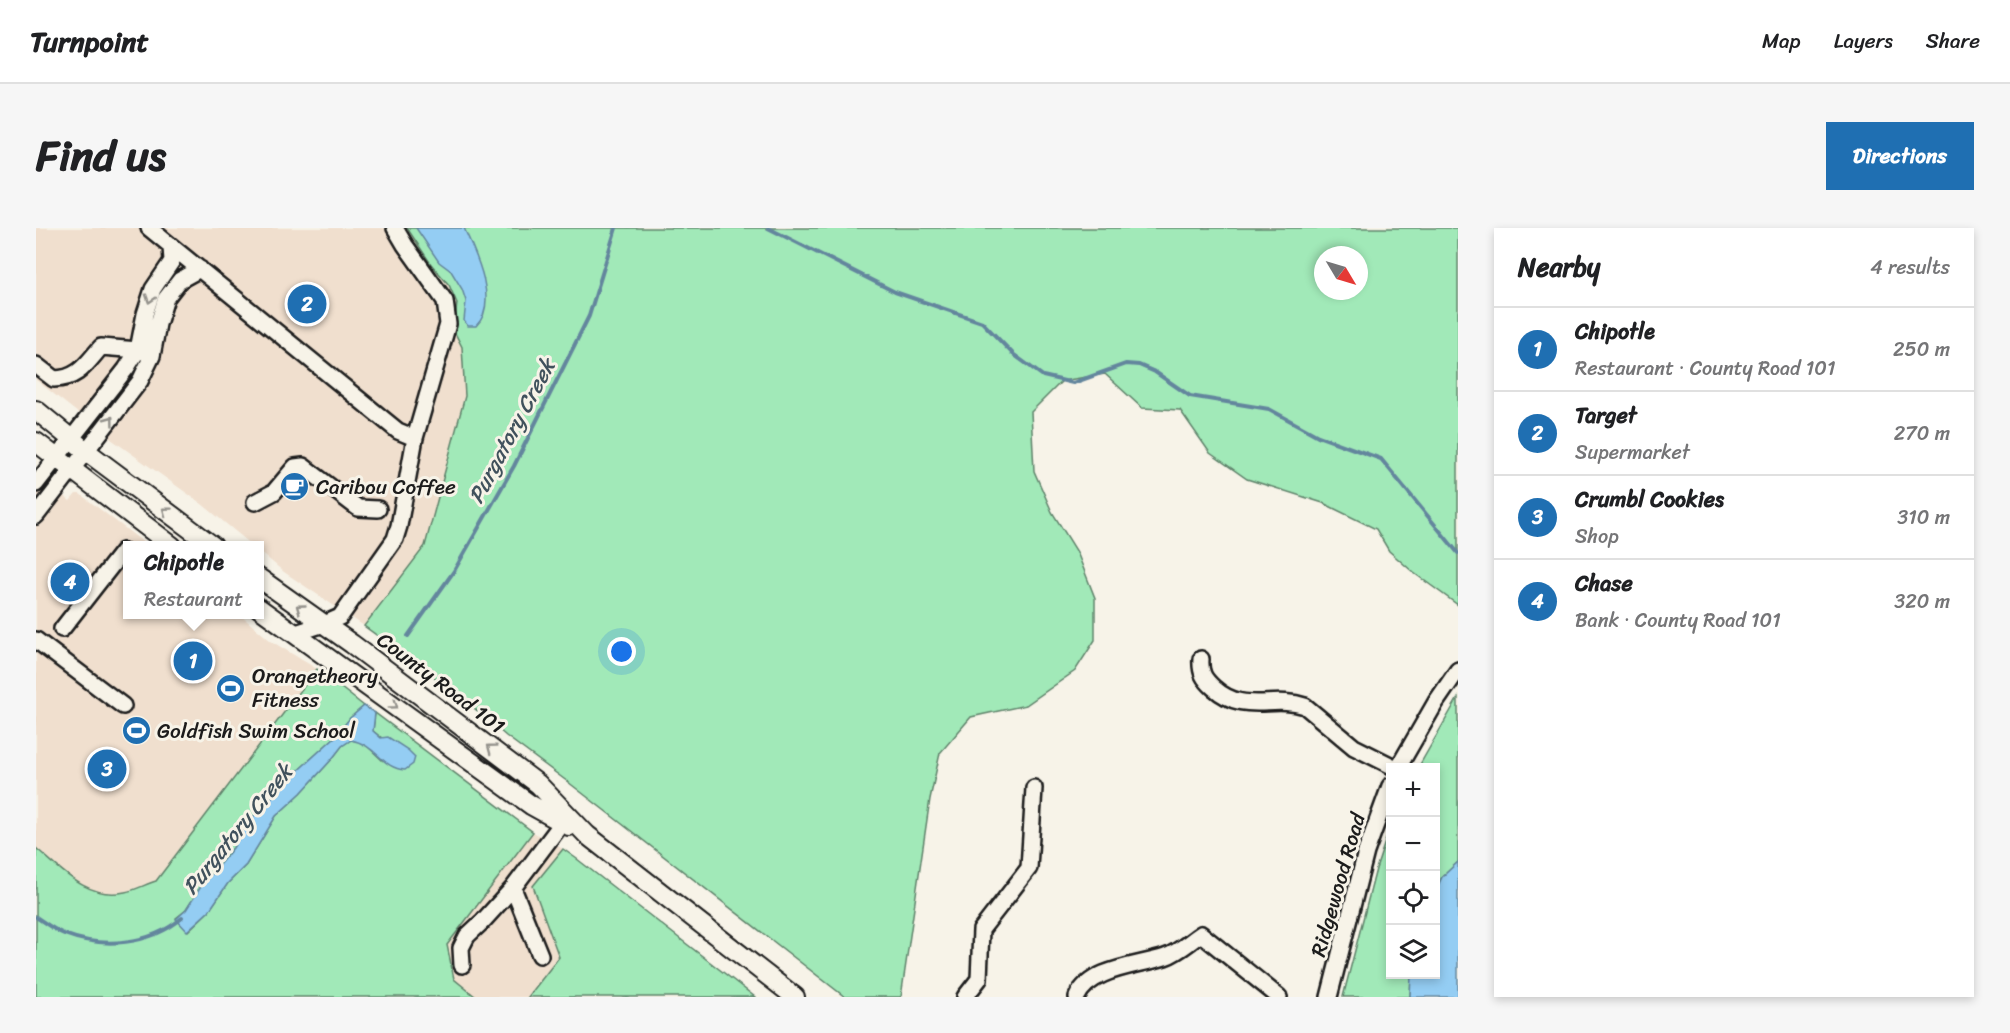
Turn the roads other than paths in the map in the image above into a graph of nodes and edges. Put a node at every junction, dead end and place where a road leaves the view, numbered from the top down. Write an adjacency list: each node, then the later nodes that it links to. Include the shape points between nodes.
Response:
1 (149, 228): 3 (street)
2 (395, 228): 9 (street, via 445,301 448,324)
3 (171, 247): 4 (street); 5 (street, one-way to 5, via 172,261 153,289)
4 (200, 269): 6 (street, via 180,280 166,298); 9 (street, via 399,431)
5 (138, 350): 6 (street); 7 (street, via 101,347 67,379 54,379); 11 (street)
6 (152, 356): 11 (street, one-way to 6, via 140,381)
7 (36, 365)
8 (36, 410): 11 (main road)
9 (415, 438): 23 (street, via 395,539 340,617)
10 (36, 442): 12 (main road)
11 (79, 445): 12 (street); 13 (street); 19 (main road, one-way to 11)
12 (56, 458): 13 (main road); 14 (street)
13 (72, 469): 17 (street); 18 (main road)
14 (36, 484)
15 (255, 502): 16 (street, via 274,492 294,467 303,466 358,508)
16 (378, 508)
17 (36, 516)
18 (166, 541)
19 (206, 541)
20 (123, 551): 24 (street)
21 (264, 582): 23 (main road, County Road 101, one-way to 21)
22 (264, 611): 25 (main road, County Road 101)
23 (324, 624): 25 (street); 34 (main road, County Road 101, one-way to 23, via 538,784)
24 (62, 629)
25 (296, 633): 34 (main road, County Road 101, one-way to 34, via 531,805)
26 (36, 640): 29 (street)
27 (1201, 659): 30 (street, via 1202,676 1221,695 1250,704 1285,702 1305,706 1354,747)
28 (1458, 670): 31 (street)
29 (123, 706)
30 (1387, 763)
31 (1400, 763)
32 (1034, 788): 39 (street, via 1029,868 981,930 979,979)
33 (1386, 797): 42 (street, Ridgewood Road, via 1366,852)
34 (565, 818): 35 (street); 38 (main road, County Road 101)
35 (513, 888): 36 (street); 37 (street, via 467,936 461,948)
36 (540, 955)
37 (462, 965)
38 (795, 997)
39 (965, 997)
40 (1077, 997): 41 (street, via 1091,980 1167,957 1201,934)
41 (1279, 997)
42 (1329, 997)

